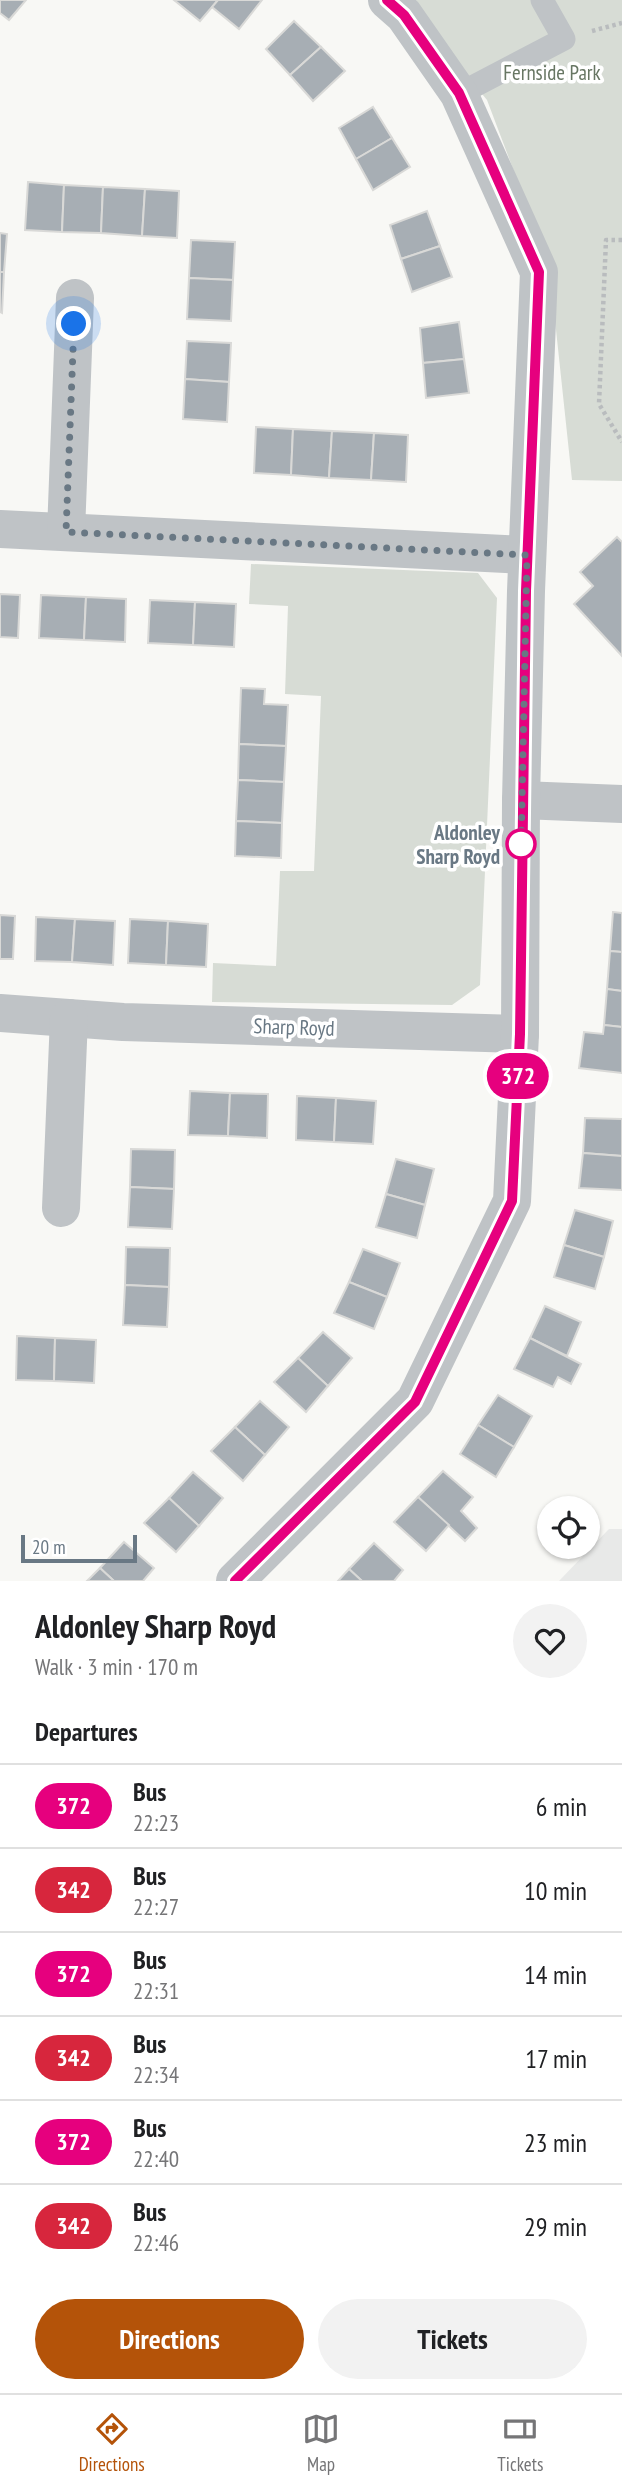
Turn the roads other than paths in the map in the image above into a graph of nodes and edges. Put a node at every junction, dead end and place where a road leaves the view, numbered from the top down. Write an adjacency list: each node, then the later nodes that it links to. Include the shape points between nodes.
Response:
1 (387, 0): 3 (street, via 404,15)
2 (542, 0): 3 (lane, via 564,38)
3 (459, 93): 7 (street, via 539,272)
4 (75, 298): 6 (street)
5 (0, 529): 6 (street)
6 (66, 532): 7 (street)
7 (527, 555): 8 (street)
8 (521, 800): 9 (street); 12 (street)
9 (622, 804)
10 (0, 1013): 11 (street, Sharp Royd)
11 (69, 1018): 12 (street, Sharp Royd); 13 (street)
12 (520, 1034): 14 (street, via 512,1201 415,1402)
13 (61, 1208)
14 (235, 1581)

